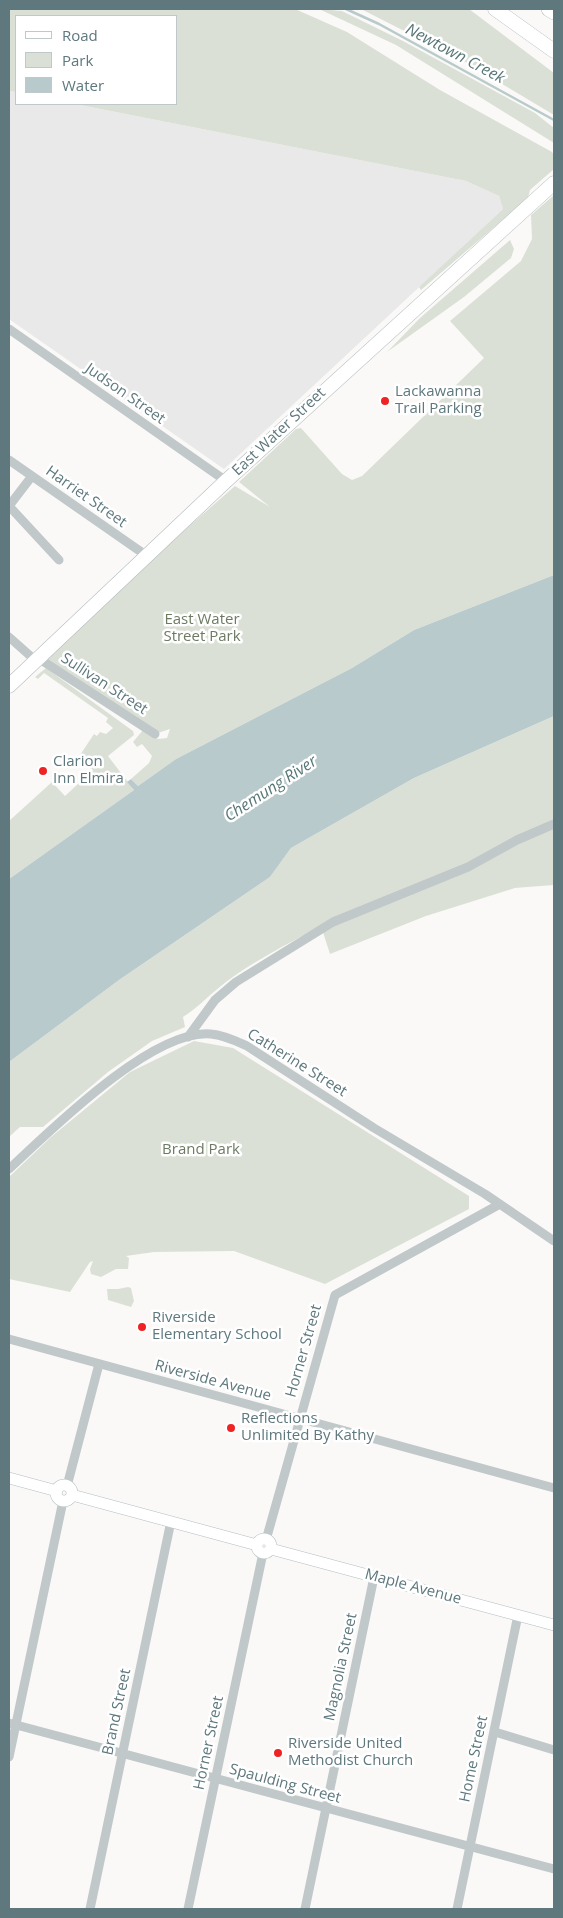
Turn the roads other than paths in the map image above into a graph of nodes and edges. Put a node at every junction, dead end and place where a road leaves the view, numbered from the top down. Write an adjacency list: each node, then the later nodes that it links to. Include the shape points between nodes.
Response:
1 (496, 9): 4 (main road)
2 (549, 9): 3 (highway)
3 (554, 12)
4 (554, 51)
5 (554, 183): 9 (main road, East Water Street)
6 (9, 328): 9 (street, Judson Street)
7 (9, 460): 8 (street, Harriet Street)
8 (32, 476): 10 (street); 11 (street, Harriet Street)
9 (226, 481): 11 (main road, East Water Street)
10 (9, 506): 12 (street)
11 (147, 556): 14 (main road, East Water Street)
12 (59, 560)
13 (9, 637): 14 (street, Sullivan Street)
14 (37, 659): 15 (main road, East Water Street); 16 (street, Sullivan Street)
15 (9, 686)
16 (155, 734)
17 (554, 824): 18 (street, via 468,867 333,922 236,982 215,1000)
18 (188, 1037): 19 (street, Catherine Street, via 167,1044 120,1074); 20 (street, Catherine Street, via 210,1034 247,1046)
19 (9, 1169)
20 (500, 1204): 21 (street, Catherine Street); 24 (street, Horner Street, via 335,1295)
21 (554, 1241)
22 (9, 1339): 23 (street, Riverside Avenue)
23 (99, 1364): 24 (street, Riverside Avenue); 27 (street)
24 (299, 1419): 26 (street, Riverside Avenue); 29 (street, Horner Street)
25 (9, 1478): 27 (main road, Maple Avenue)
26 (554, 1488)
27 (65, 1493): 28 (main road, Maple Avenue); 33 (street)
28 (171, 1521): 29 (main road, Maple Avenue); 36 (street, Brand Street)
29 (264, 1546): 30 (main road, Maple Avenue); 38 (street, Horner Street)
30 (374, 1577): 31 (main road, Maple Avenue); 39 (street, Magnolia Street)
31 (518, 1615): 32 (main road, Maple Avenue); 34 (street, Home Street)
32 (554, 1625)
33 (12, 1724): 36 (street, Spaulding Street); 37 (street)
34 (495, 1732): 35 (street); 40 (street, Home Street)
35 (554, 1750)
36 (122, 1754): 38 (street, Spaulding Street); 42 (street, Brand Street)
37 (9, 1757)
38 (215, 1780): 39 (street, Spaulding Street); 43 (street, Horner Street)
39 (325, 1809): 40 (street, Spaulding Street); 44 (street, Magnolia Street)
40 (470, 1848): 41 (street, Spaulding Street); 45 (street, Home Street)
41 (554, 1869)
42 (90, 1909)
43 (188, 1909)
44 (305, 1909)
45 (457, 1909)

